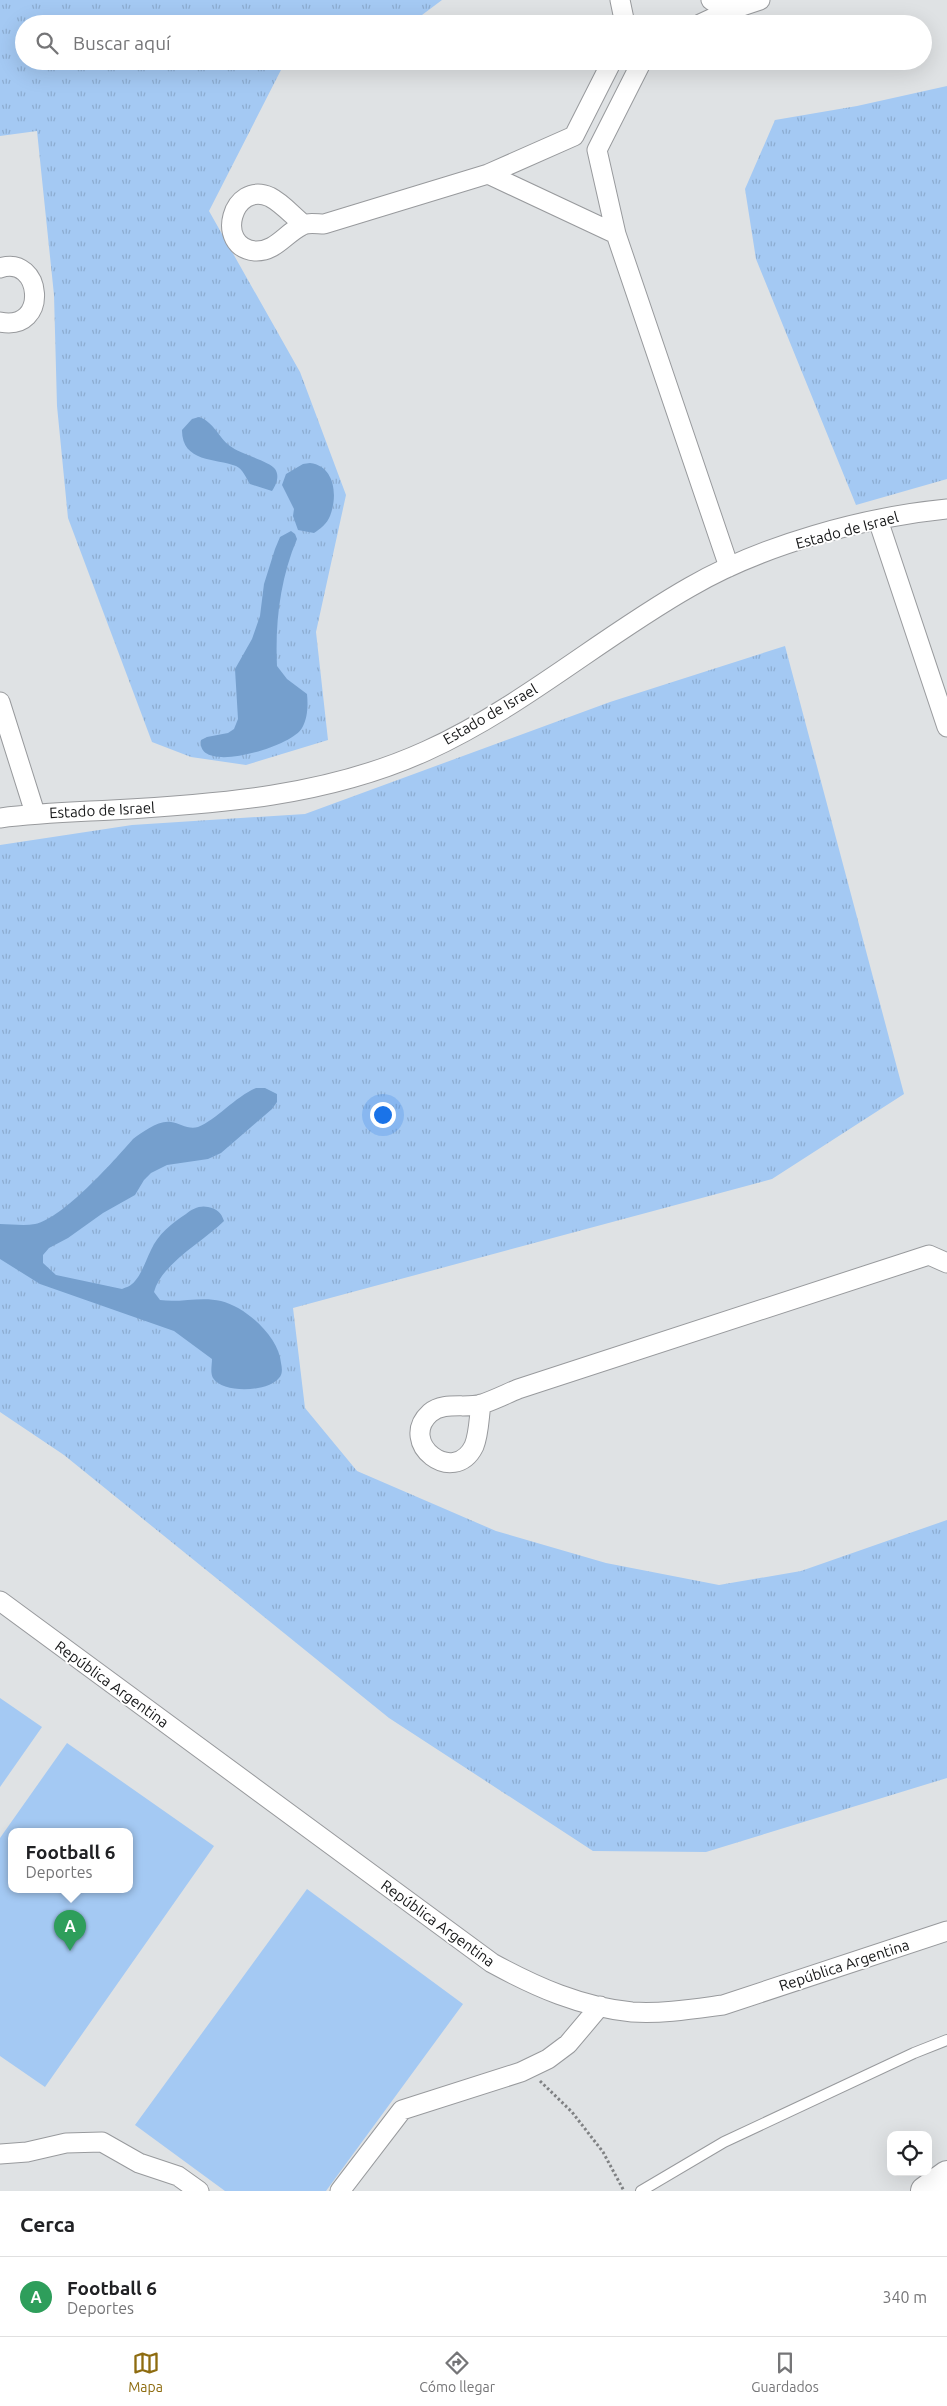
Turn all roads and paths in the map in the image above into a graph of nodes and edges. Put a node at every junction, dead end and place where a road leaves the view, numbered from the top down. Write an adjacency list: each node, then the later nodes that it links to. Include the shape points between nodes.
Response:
1 (620, 0): 5 (street)
2 (711, 0): 4 (street)
3 (760, 0): 4 (street)
4 (730, 10): 6 (street)
5 (623, 15)
6 (719, 15)
7 (607, 70): 9 (street)
8 (637, 70): 10 (street)
9 (574, 136): 10 (street); 11 (street)
10 (596, 150): 13 (street)
11 (488, 174): 12 (street, via 324,224); 13 (street)
12 (303, 224)
13 (616, 234): 18 (street)
14 (0, 268): 15 (street, via 14,267 22,271 34,286 36,296 24,318 16,322)
15 (0, 322)
16 (947, 509): 17 (street, Estado de Israel)
17 (878, 520): 18 (street, Estado de Israel, via 830,531); 20 (street)
18 (729, 567): 21 (street, Estado de Israel, via 648,612 582,659 470,729 424,752 386,766 314,788 278,795 166,807)
19 (0, 702): 21 (street)
20 (947, 727)
21 (35, 813): 22 (street, Estado de Israel)
22 (0, 818)
23 (947, 1248): 24 (street)
24 (929, 1255): 25 (street); 26 (street, via 518,1389)
25 (947, 1263)
26 (481, 1404)
27 (0, 1601): 29 (street, República Argentina, via 492,1963 545,1990)
28 (947, 1931): 29 (street, República Argentina, via 723,2005 662,2012 632,2012)
29 (600, 2006): 35 (street, via 568,2044 548,2059 521,2072 402,2110)
30 (947, 2040): 37 (lane, via 914,2052 724,2142)
31 (537, 2078): 36 (path, via 572,2112 603,2152)
32 (0, 2154): 34 (street, via 27,2152 66,2142 102,2142 139,2163 178,2176)
33 (947, 2175): 38 (main road)
34 (199, 2191)
35 (340, 2191)
36 (624, 2191)
37 (641, 2191)
38 (925, 2191)

